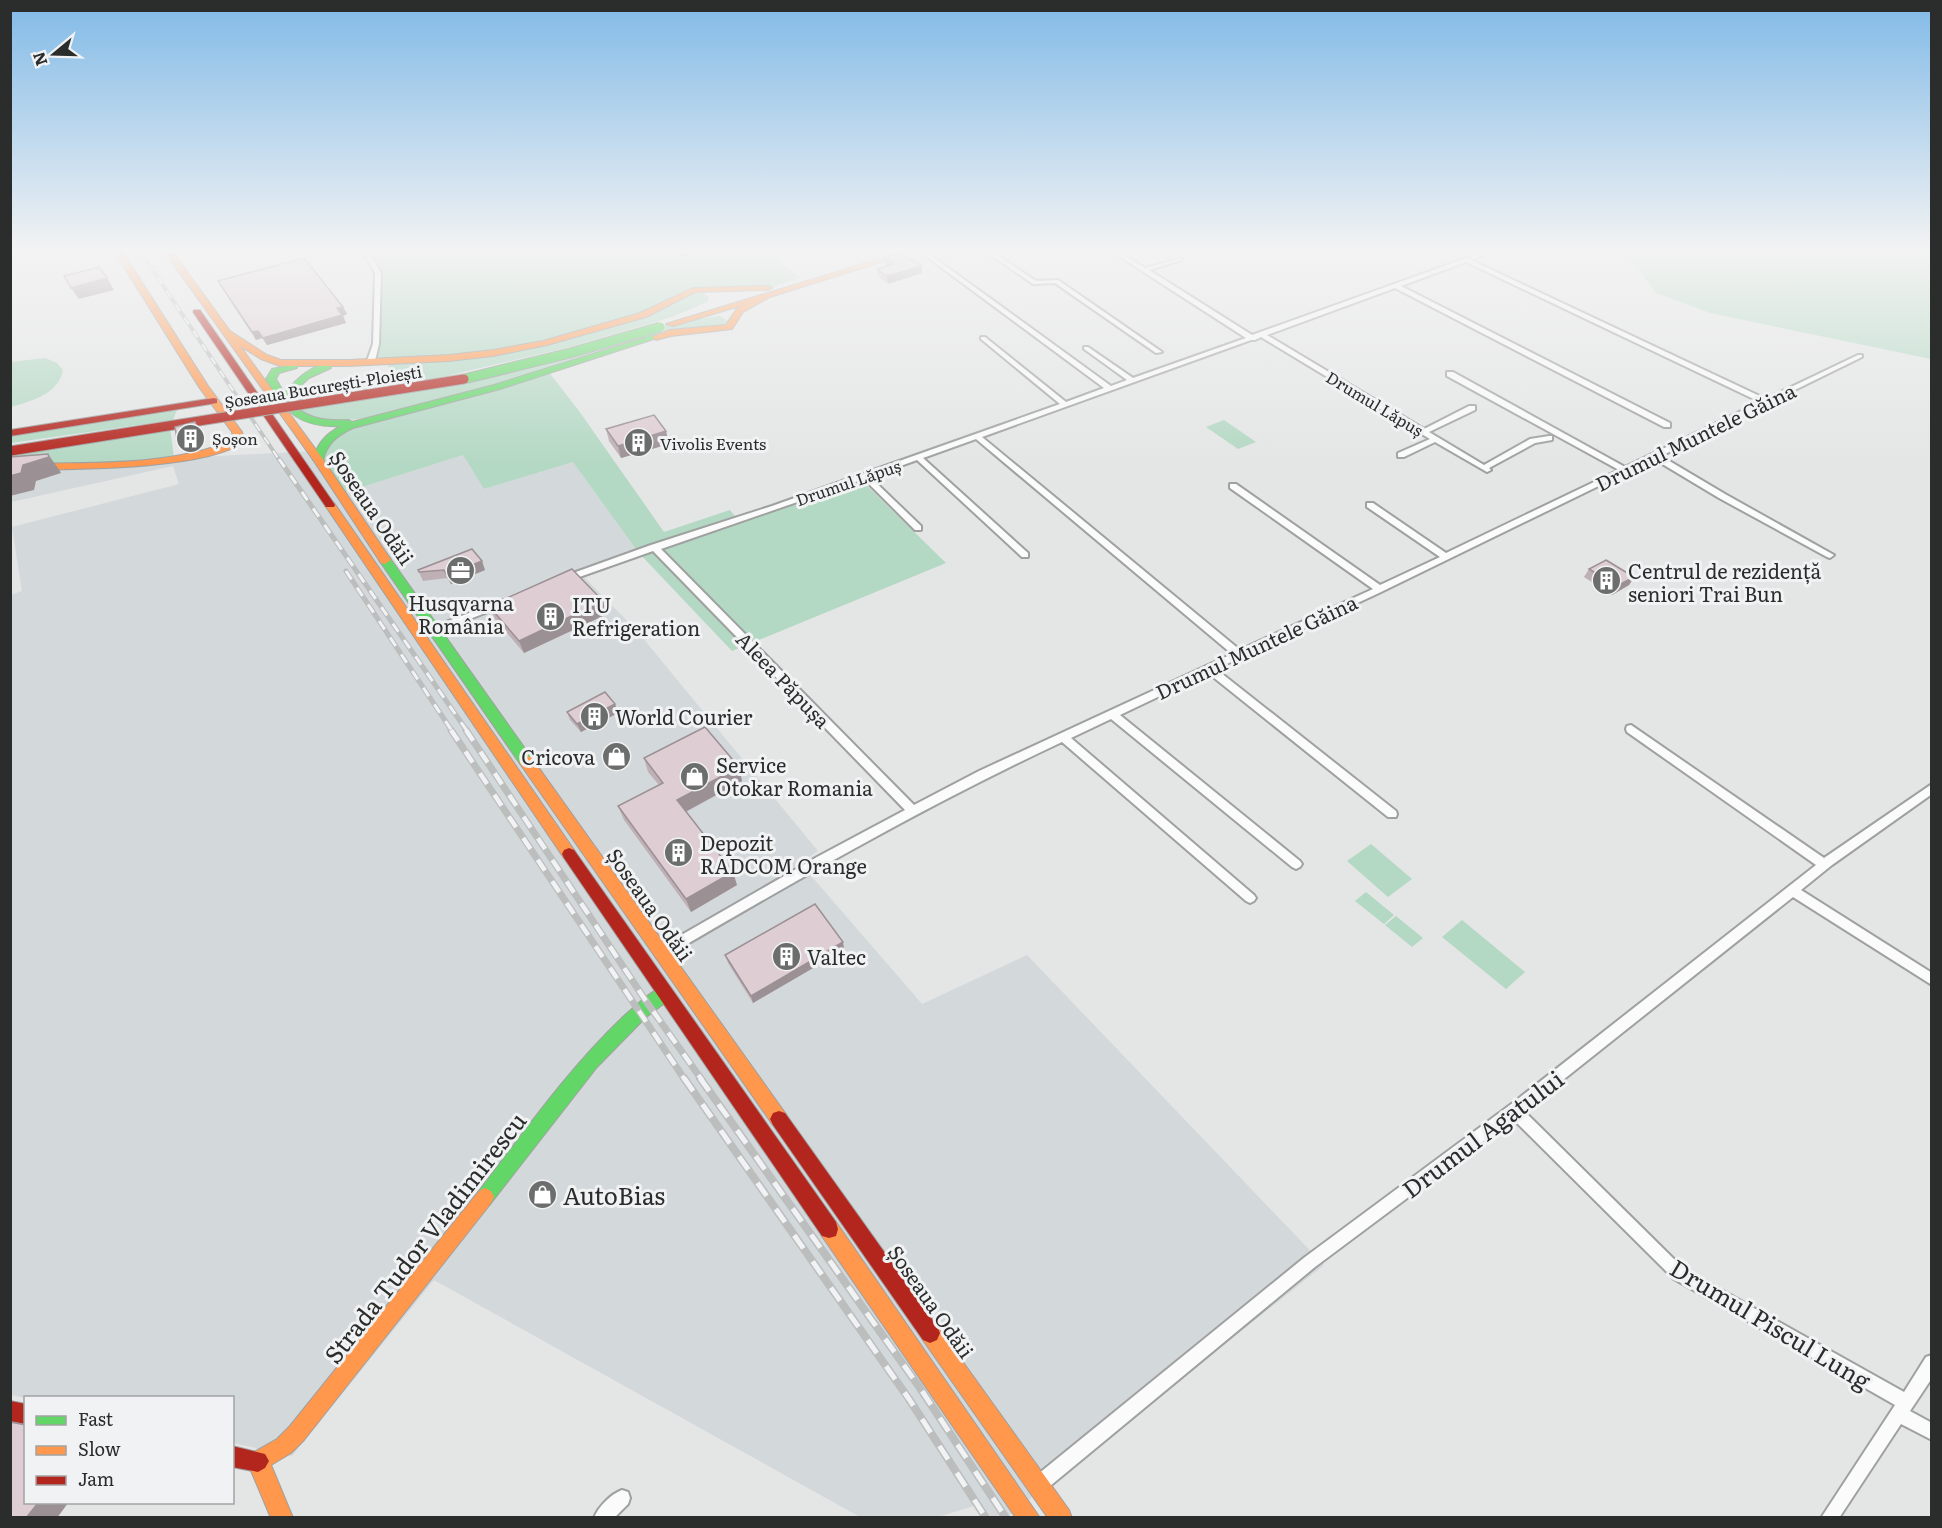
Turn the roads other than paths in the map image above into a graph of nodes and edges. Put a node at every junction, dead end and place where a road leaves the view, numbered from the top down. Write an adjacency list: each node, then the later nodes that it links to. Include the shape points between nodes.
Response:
1 (164, 322): 31 (main road)
2 (207, 322): 77 (main road, Șoseaua Odăii, via 242,381 357,542)
3 (218, 322): 17 (main road, Șoseaua Odăii)
4 (377, 322): 24 (street)
5 (618, 322): 24 (main road, via 535,346 448,358)
6 (666, 322): 15 (main road, Șoseaua București-Ploiești)
7 (728, 322): 16 (main road)
8 (733, 322): 16 (main road)
9 (1019, 322): 29 (street)
10 (1115, 322): 22 (street)
11 (1227, 322): 20 (street)
12 (1297, 322): 18 (street, Drumul Lăpuș)
13 (1467, 322): 37 (street)
14 (1598, 322): 32 (street)
15 (657, 325): 43 (main road, Șoseaua București-Ploiești, via 435,378); 44 (main road, Șoseaua București-Ploiești, bridge, via 570,353 436,385)
16 (722, 328): 35 (main road, via 670,333 478,392)
17 (224, 331): 25 (main road, via 268,359); 26 (main road, Șoseaua Odăii)
18 (1263, 335): 20 (street, Drumul Lăpuș); 38 (street, Drumul Lăpuș)
19 (983, 338): 33 (street)
20 (1253, 339): 28 (street, Drumul Lăpuș)
21 (1086, 348): 28 (street)
22 (1158, 352)
23 (1860, 356): 32 (street, Drumul Muntele Găina)
24 (371, 361): 25 (main road)
25 (303, 368): 30 (main road); 30 (main road, via 282,369 272,374 271,380)
26 (256, 374): 30 (main road); 48 (main road, Șoseaua Odăii)
27 (1450, 374): 50 (street)
28 (1133, 381): 29 (street, Drumul Lăpuș)
29 (1110, 389): 33 (street, Drumul Lăpuș)
30 (283, 393): 35 (main road, via 298,414 314,420); 36 (main road, via 299,419 326,424)
31 (214, 401): 39 (main road); 49 (main road, via 239,437 237,444 228,449 174,458)
32 (1766, 402): 46 (street, Drumul Muntele Găina)
33 (1066, 405): 40 (street, Drumul Lăpuș)
34 (1472, 408): 38 (street)
35 (388, 415): 36 (main road)
36 (369, 420): 48 (main road, via 327,439 320,446)
37 (1667, 424)
38 (1423, 432): 42 (street, Drumul Lăpuș)
39 (10, 433)
40 (978, 437): 47 (street, Drumul Lăpuș); 63 (street)
41 (1549, 438): 42 (street, Drumul Lăpuș, via 1533,441 1485,469)
42 (1436, 439): 45 (street)
43 (10, 444)
44 (10, 452)
45 (1401, 455)
46 (1655, 456): 50 (street, Drumul Muntele Găina); 57 (street)
47 (919, 458): 51 (street, Drumul Lăpuș); 56 (street)
48 (318, 460): 62 (main road, Șoseaua Odăii)
49 (10, 467)
50 (1625, 470): 58 (street, Drumul Muntele Găina)
51 (865, 476): 54 (street); 55 (street, Drumul Lăpuș)
52 (1233, 486): 60 (street)
53 (1370, 505): 58 (street)
54 (918, 528)
55 (654, 547): 59 (street, Drumul Lăpuș); 69 (street, Aleea Păpușa)
56 (1025, 555)
57 (1830, 555)
58 (1446, 556): 60 (street, Drumul Muntele Găina)
59 (560, 581)
60 (1379, 589): 63 (street, Drumul Muntele Găina)
61 (508, 601): 62 (street)
62 (433, 630): 75 (main road, Șoseaua Odăii)
63 (1238, 654): 64 (street, Drumul Muntele Găina)
64 (1208, 668): 65 (street, Drumul Muntele Găina); 70 (street)
65 (1112, 714): 67 (street, Drumul Muntele Găina); 71 (street)
66 (1631, 729): 72 (street)
67 (1063, 737): 69 (street, Drumul Muntele Găina); 74 (street)
68 (1932, 788): 72 (street, Drumul Agatului)
69 (913, 811): 75 (street, Drumul Muntele Găina)
70 (1392, 814)
71 (1296, 864)
72 (1825, 865): 73 (street, Drumul Agatului)
73 (1792, 890): 76 (street); 78 (street, Drumul Agatului)
74 (1250, 898)
75 (661, 953): 84 (main road, Șoseaua Odăii)
76 (1932, 980)
77 (665, 993): 83 (main road, Strada Tudor Vladimirescu, via 638,1012 590,1064 297,1433); 88 (main road, Șoseaua Odăii)
78 (1514, 1111): 80 (street, Drumul Piscul Lung, via 1679,1274); 84 (street, Drumul Agatului, via 1310,1262)
79 (1932, 1363): 80 (street)
80 (1902, 1408): 81 (street, Drumul Piscul Lung); 90 (street)
81 (1932, 1432)
82 (234, 1456): 83 (main road)
83 (258, 1461): 86 (main road)
84 (1038, 1485): 89 (main road, Șoseaua Odăii)
85 (622, 1498): 87 (street)
86 (282, 1518)
87 (602, 1518)
88 (1029, 1518)
89 (1061, 1518)
90 (1829, 1518)

